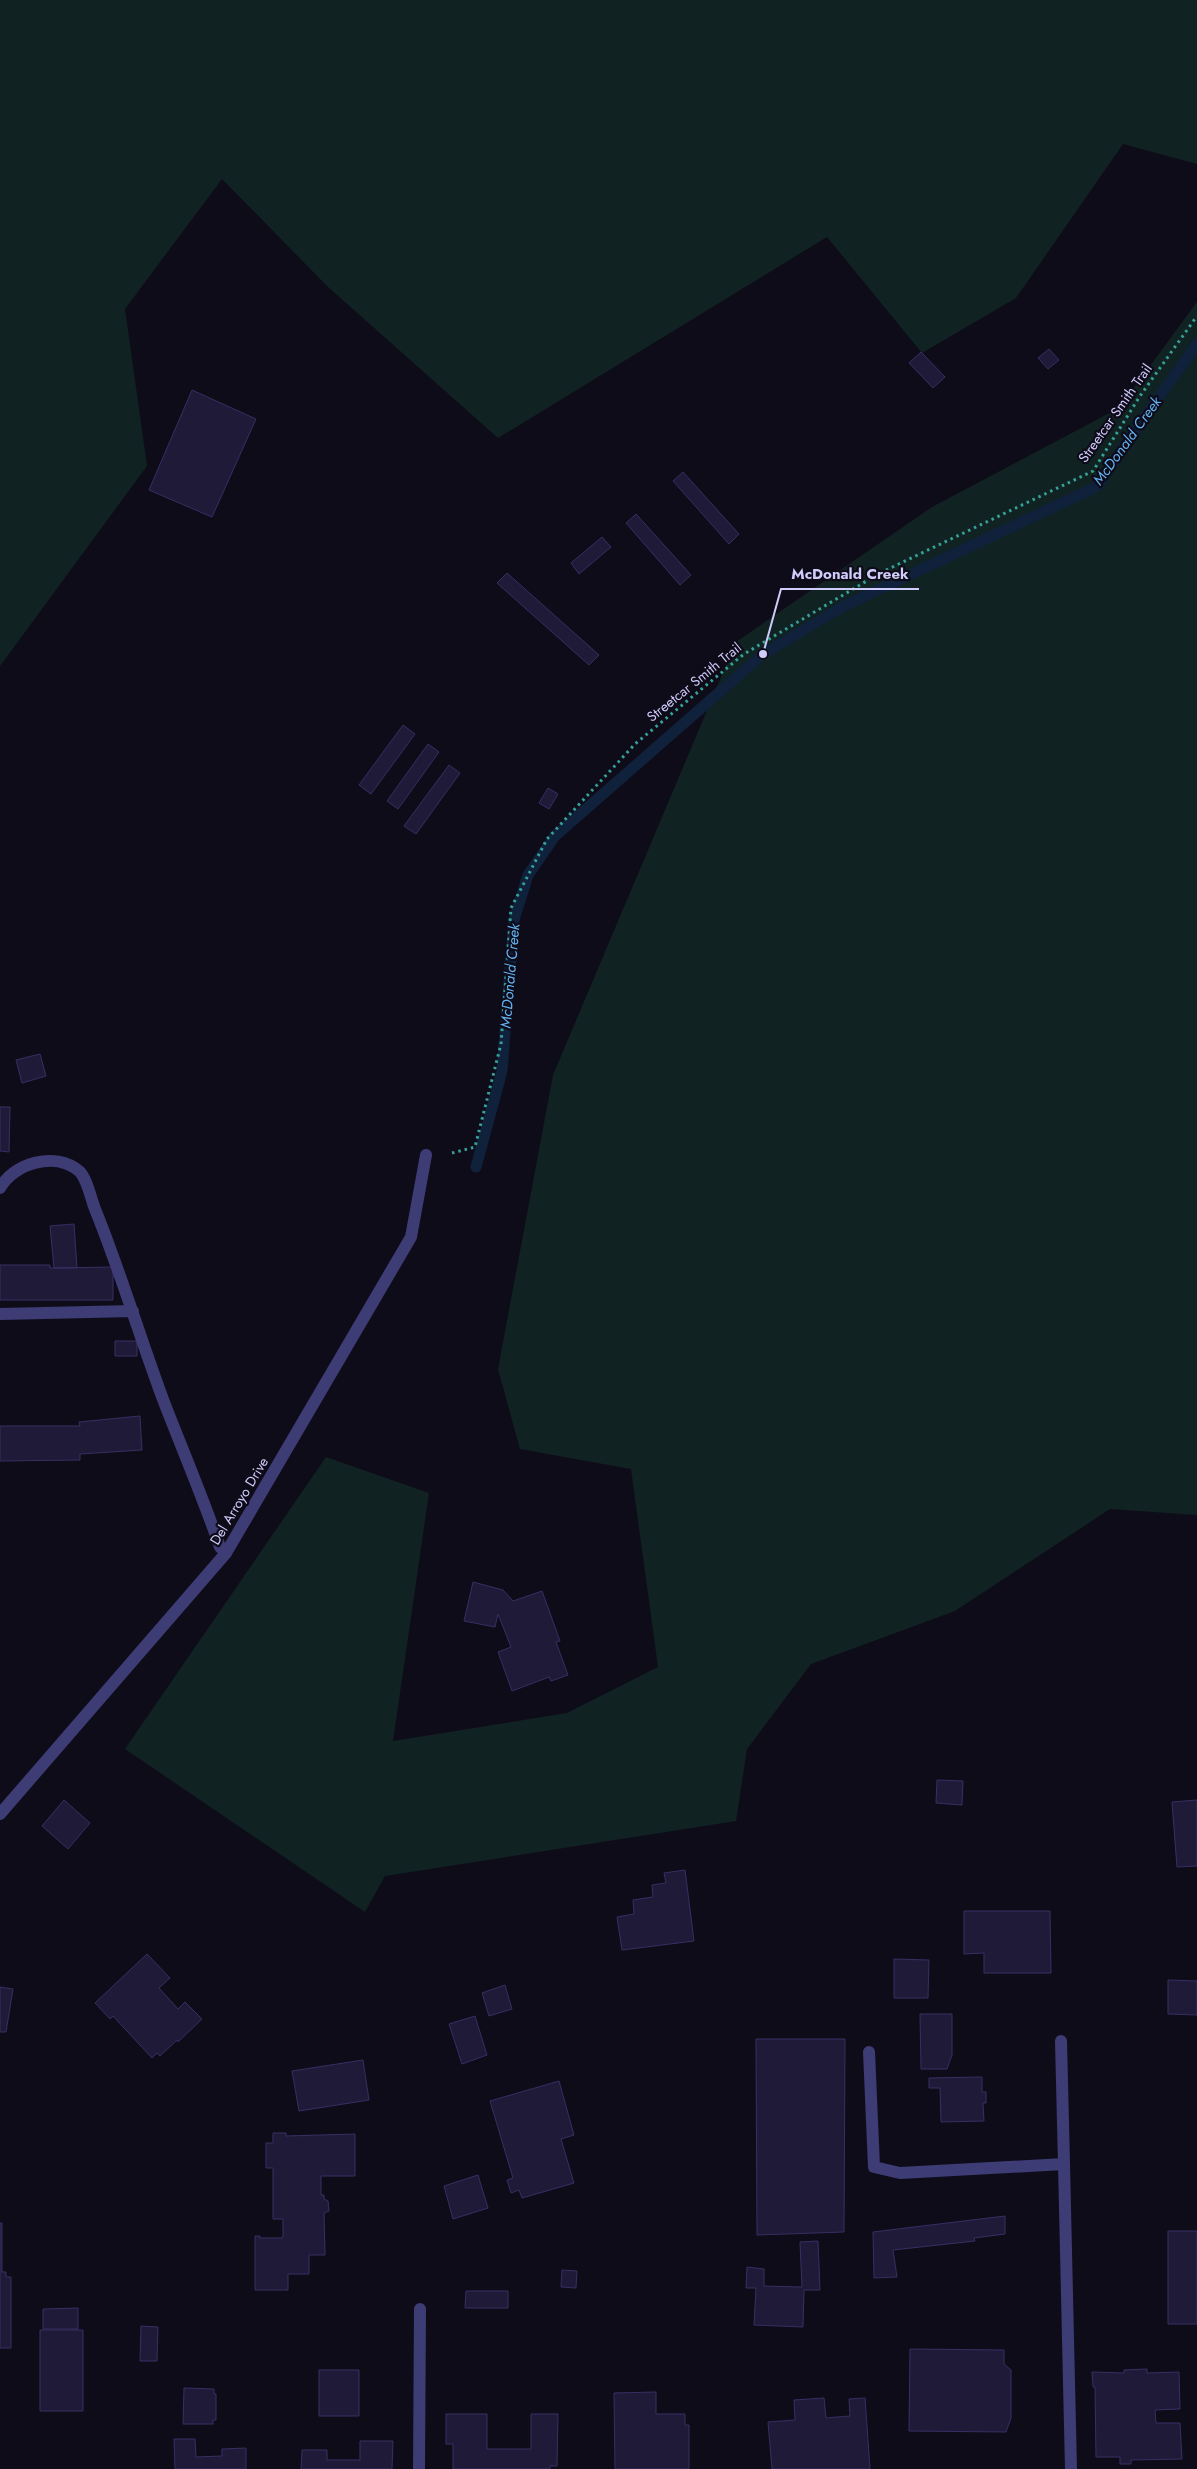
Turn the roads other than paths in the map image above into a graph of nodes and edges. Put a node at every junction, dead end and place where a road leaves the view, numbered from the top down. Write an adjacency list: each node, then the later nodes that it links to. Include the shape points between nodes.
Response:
1 (426, 1155): 5 (street, Del Arroyo Drive, via 411,1237)
2 (0, 1188): 3 (street, via 18,1169 36,1163 52,1161 67,1164 80,1172)
3 (132, 1311): 4 (street); 5 (street, via 220,1547)
4 (0, 1314)
5 (226, 1553): 6 (street, Del Arroyo Drive)
6 (0, 1814)
7 (1061, 2040): 9 (street)
8 (869, 2052): 9 (street, via 874,2167 900,2174)
9 (1064, 2164): 12 (street)
10 (420, 2309): 11 (street)
11 (419, 2469)
12 (1071, 2469)

